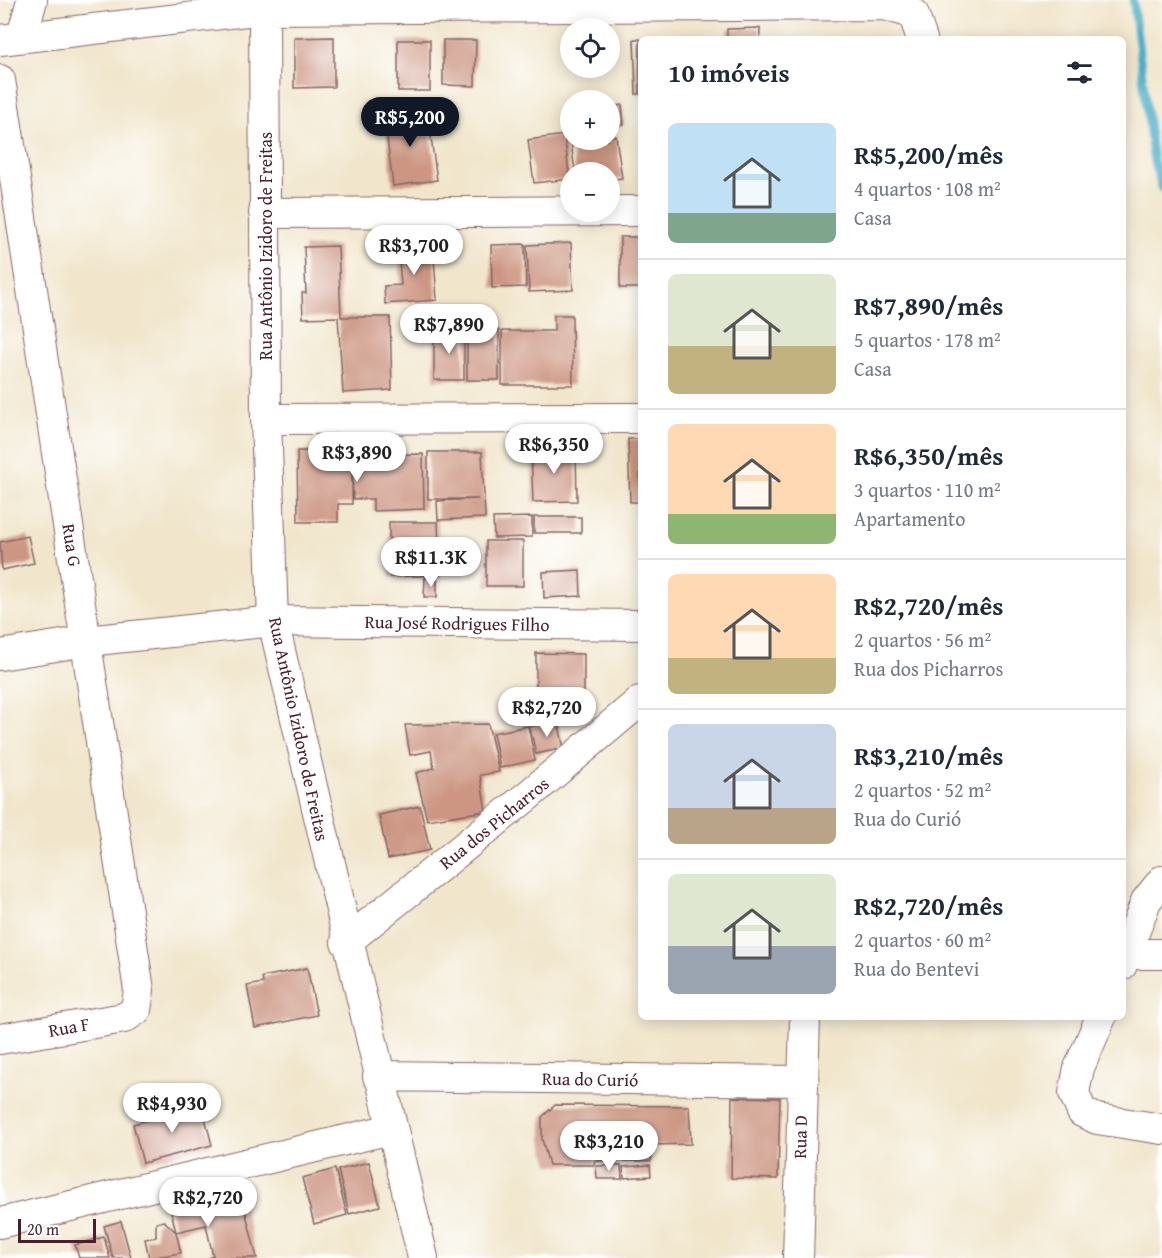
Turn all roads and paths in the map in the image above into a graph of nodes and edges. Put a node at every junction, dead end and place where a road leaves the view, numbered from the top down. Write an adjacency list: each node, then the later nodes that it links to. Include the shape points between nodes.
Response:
1 (32, 0): 5 (street)
2 (735, 2): 3 (street); 4 (street, via 884,5)
3 (264, 9): 5 (street); 8 (street, Rua Antônio Izidoro de Freitas)
4 (917, 26)
5 (11, 38)
6 (0, 80): 13 (street, Rua G)
7 (638, 211): 8 (street)
8 (264, 213): 10 (street, Rua Antônio Izidoro de Freitas)
9 (638, 418): 10 (street)
10 (266, 419): 11 (street, Rua Antônio Izidoro de Freitas)
11 (273, 621): 12 (street, Rua José Rodrigues Filho); 13 (street, Rua José Rodrigues Filho); 17 (street, Rua Antônio Izidoro de Freitas)
12 (638, 625)
13 (87, 641): 14 (street, Rua José Rodrigues Filho); 21 (street, Rua G, via 139,990)
14 (0, 656)
15 (638, 703): 17 (street, Rua dos Picharros)
16 (1162, 881): 18 (street, via 1146,901)
17 (346, 942): 25 (street, Rua Antônio Izidoro de Freitas)
18 (1126, 954)
19 (1162, 954): 20 (street)
20 (1126, 959)
21 (136, 1010): 24 (street, Rua F, via 124,1018)
22 (805, 1020): 26 (street, Rua D)
23 (1100, 1020): 28 (street, via 1074,1093 1082,1112 1097,1119)
24 (0, 1039)
25 (378, 1076): 26 (street, Rua do Curió); 27 (street, Rua Antônio Izidoro de Freitas)
26 (802, 1081): 31 (street, Rua D)
27 (391, 1129): 29 (street); 30 (street, Rua Antônio Izidoro de Freitas)
28 (1162, 1129)
29 (0, 1223)
30 (423, 1258)
31 (798, 1258)

